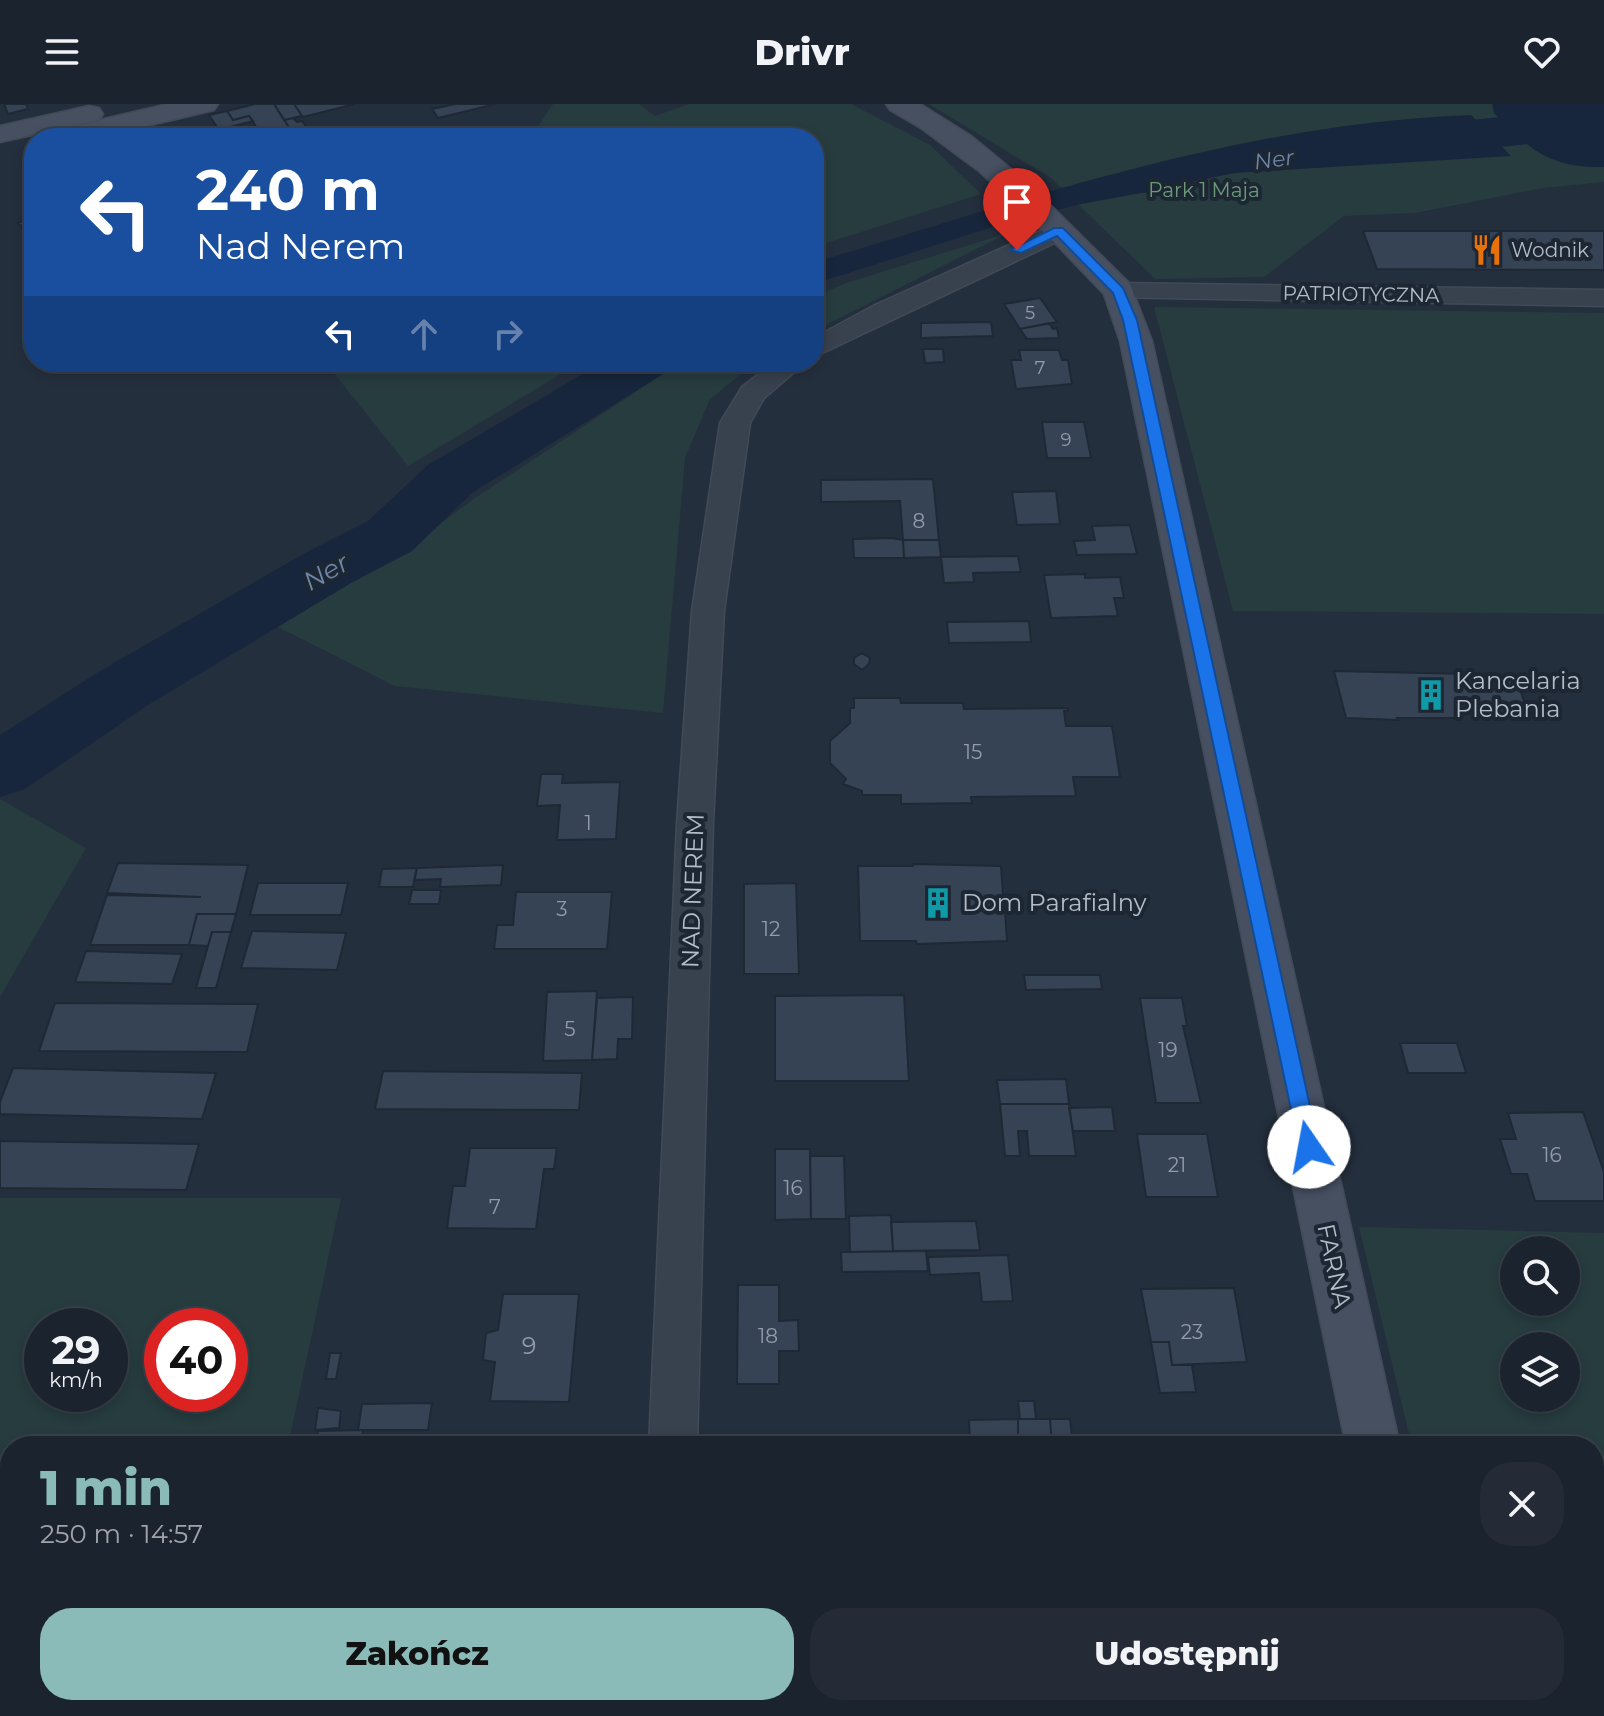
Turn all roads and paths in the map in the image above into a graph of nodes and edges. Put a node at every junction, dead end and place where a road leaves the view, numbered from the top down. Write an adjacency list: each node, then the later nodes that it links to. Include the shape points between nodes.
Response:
1 (130, 104): 5 (street)
2 (204, 104): 6 (street)
3 (900, 104): 10 (street, FARNA, via 965,146)
4 (24, 128): 7 (street)
5 (26, 128)
6 (102, 128)
7 (0, 134)
8 (24, 146): 9 (street)
9 (0, 152)
10 (1053, 226): 11 (street, FARNA); 13 (street)
11 (1119, 291): 12 (street, PATRIOTYCZNA); 16 (street, FARNA, via 1136,341)
12 (1604, 298)
13 (824, 344)
14 (779, 372): 15 (street, NAD NEREM, via 752,393 735,423 708,611 695,823)
15 (673, 1436)
16 (1371, 1436)

